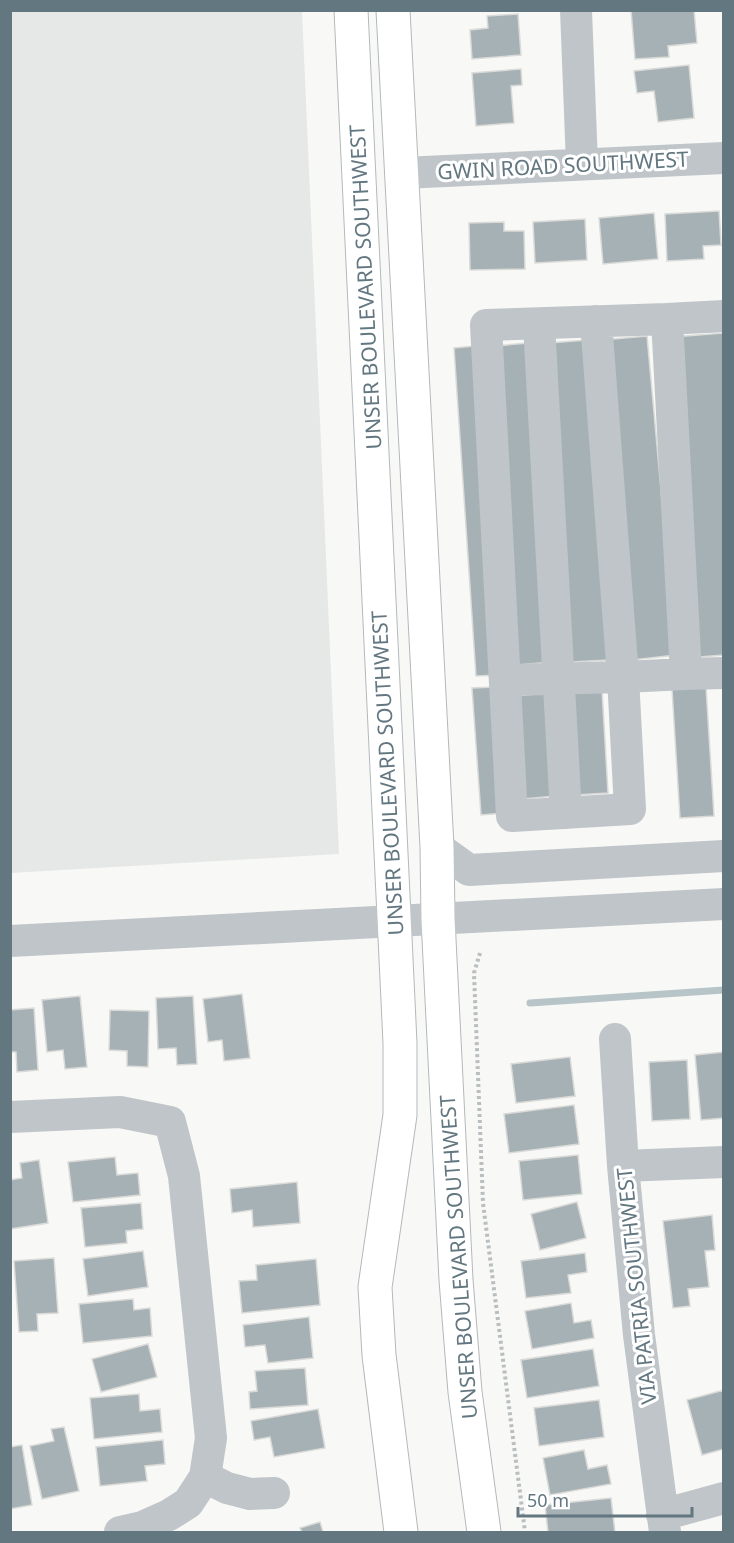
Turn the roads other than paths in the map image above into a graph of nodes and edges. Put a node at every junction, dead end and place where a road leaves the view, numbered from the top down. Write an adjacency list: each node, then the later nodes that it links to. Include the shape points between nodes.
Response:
1 (351, 10): 23 (main road, UNSER BOULEVARD SOUTHWEST)
2 (393, 10): 6 (main road, UNSER BOULEVARD SOUTHWEST)
3 (576, 10): 5 (street)
4 (723, 158): 5 (street, GWIN ROAD SOUTHWEST)
5 (582, 164): 6 (street, GWIN ROAD SOUTHWEST)
6 (403, 173): 18 (main road, UNSER BOULEVARD SOUTHWEST)
7 (723, 316): 8 (street)
8 (667, 319): 9 (street); 12 (street)
9 (596, 321): 10 (street); 13 (street)
10 (539, 324): 14 (street); 15 (street, via 486,326)
11 (723, 673): 12 (street)
12 (686, 674): 13 (street)
13 (623, 677): 14 (street); 16 (street)
14 (558, 679): 15 (street); 17 (street)
15 (505, 680): 17 (street, via 512,816)
16 (630, 809): 17 (street); 20 (street)
17 (566, 813)
18 (437, 847): 20 (street, via 469,870); 22 (main road, UNSER BOULEVARD SOUTHWEST)
19 (723, 856): 20 (street)
20 (634, 861)
21 (723, 904): 22 (street)
22 (438, 919): 23 (street); 35 (main road, UNSER BOULEVARD SOUTHWEST, via 456,1280 465,1392)
23 (393, 921): 24 (street); 34 (main road, UNSER BOULEVARD SOUTHWEST, via 400,1115 375,1287 379,1355)
24 (10, 941)
25 (615, 1039): 28 (street, VIA PATRIA SOUTHWEST)
26 (10, 1117): 29 (street, via 120,1112 170,1122 184,1176 210,1438)
27 (723, 1162): 28 (street)
28 (623, 1166): 32 (street, VIA PATRIA SOUTHWEST, via 639,1335)
29 (205, 1477): 30 (street, via 250,1494); 33 (street, via 188,1503 170,1515)
30 (274, 1492)
31 (723, 1498): 32 (street)
32 (664, 1524)
33 (120, 1533)
34 (401, 1533)
35 (484, 1533)

